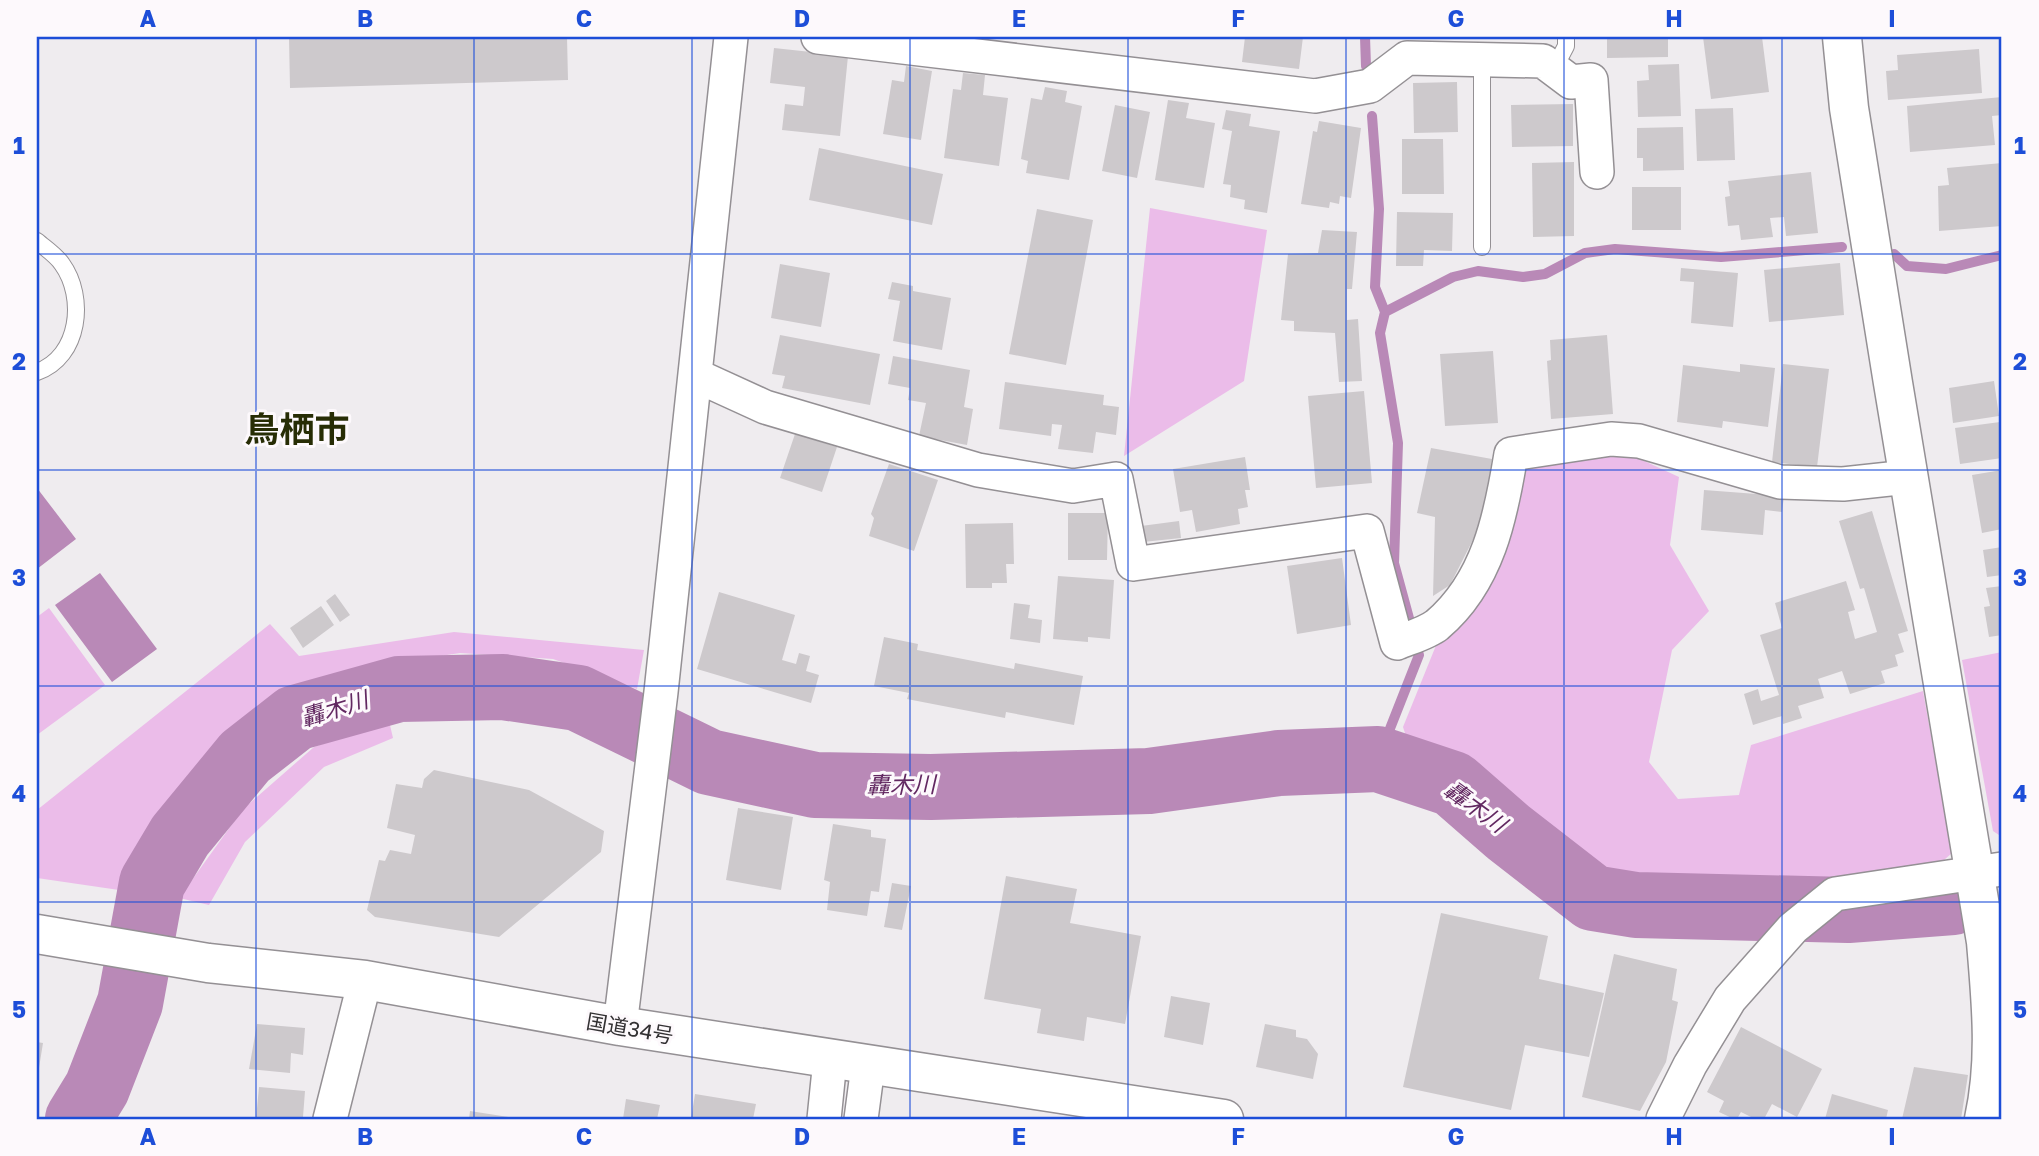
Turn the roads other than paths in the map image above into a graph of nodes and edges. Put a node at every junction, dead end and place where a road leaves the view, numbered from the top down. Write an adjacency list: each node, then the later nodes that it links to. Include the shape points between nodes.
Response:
1 (731, 37): 11 (street)
2 (818, 37): 5 (street, via 1315,96 1370,86 1407,58)
3 (1566, 37): 6 (lane)
4 (1842, 37): 12 (main road, via 1849,108)
5 (1482, 60): 6 (street, via 1542,61); 9 (lane)
6 (1554, 69): 7 (street, via 1571,82 1591,80)
7 (1597, 172)
8 (37, 241): 10 (lane, via 61,263 75,291 76,320 65,353)
9 (1482, 247)
10 (37, 372)
11 (695, 375): 12 (street, via 765,407 978,470 1073,486 1116,479 1133,564 1367,531 1397,643 1436,626 1473,585 1501,517 1511,454 1611,439 1639,441 1780,482 1843,484); 16 (street)
12 (1908, 477): 13 (main road)
13 (1990, 871): 23 (street, via 1835,894 1793,928 1730,999 1689,1065); 24 (main road, via 1993,1028)
14 (37, 934): 15 (main road, 国道34号, via 208,963)
15 (365, 980): 16 (main road, 国道34号); 19 (street)
16 (620, 1027): 17 (main road, 国道34号)
17 (830, 1060): 18 (main road, 国道34号); 20 (street)
18 (868, 1066): 21 (street); 22 (main road, 国道34号)
19 (330, 1119)
20 (824, 1119)
21 (861, 1119)
22 (1224, 1119)
23 (1663, 1119)
24 (1984, 1119)

